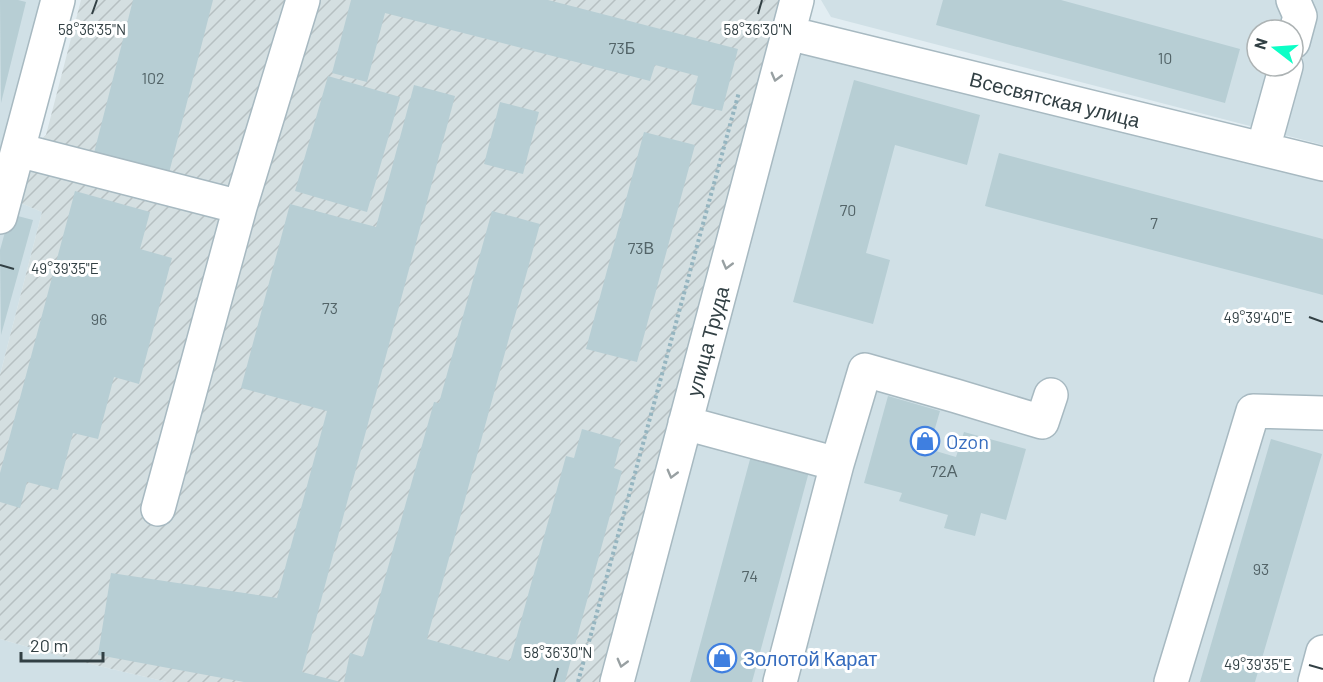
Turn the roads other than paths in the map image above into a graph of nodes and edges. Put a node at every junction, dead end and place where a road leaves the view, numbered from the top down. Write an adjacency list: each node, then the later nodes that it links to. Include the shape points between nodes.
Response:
1 (58, 0): 9 (street)
2 (303, 0): 11 (street)
3 (797, 0): 6 (street, улица Труда)
4 (1293, 0): 5 (street)
5 (1299, 18)
6 (788, 33): 8 (street, Всесвятская улица); 15 (street, улица Труда, one-way to 15)
7 (1283, 78): 8 (street)
8 (1263, 149): 10 (street, Всесвятская улица)
9 (18, 150): 11 (street); 12 (street)
10 (1323, 164)
11 (240, 207): 17 (street)
12 (0, 217)
13 (1050, 395): 16 (street, via 1042,422 865,370)
14 (1323, 413): 21 (street, via 1253,411)
15 (685, 423): 16 (street); 19 (street, улица Труда, one-way to 19)
16 (837, 464): 20 (street)
17 (158, 509)
18 (1323, 652): 22 (street)
19 (617, 682)
20 (780, 682)
21 (1171, 682)
22 (1315, 682)

